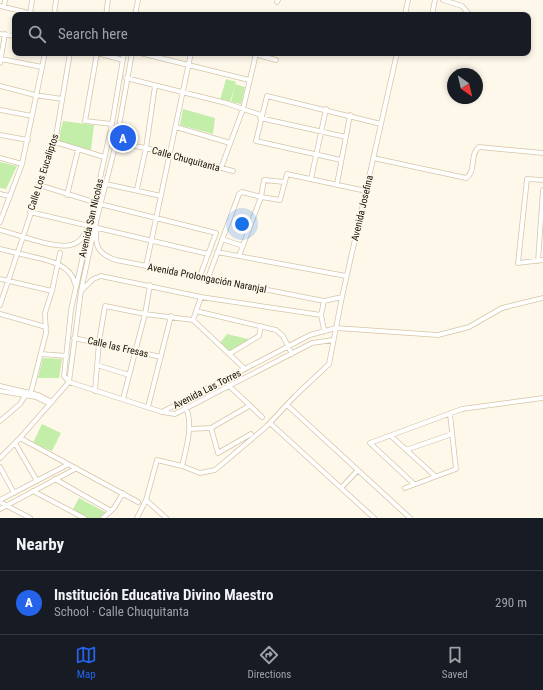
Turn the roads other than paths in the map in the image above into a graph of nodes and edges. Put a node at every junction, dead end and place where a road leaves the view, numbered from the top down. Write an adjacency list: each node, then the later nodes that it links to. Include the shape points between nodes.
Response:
1 (5, 0): 9 (street)
2 (32, 0): 11 (street)
3 (56, 0): 12 (street)
4 (108, 0): 13 (street)
5 (138, 0): 14 (street)
6 (408, 0): 15 (street)
7 (435, 0): 16 (street)
8 (442, 0): 17 (street, via 462,6)
9 (2, 7): 10 (street)
10 (22, 12)
11 (30, 12)
12 (54, 12)
13 (106, 12)
14 (136, 12)
15 (406, 12)
16 (433, 12)
17 (467, 12)
18 (2, 34): 19 (street); 33 (street)
19 (12, 36)
20 (44, 56): 35 (street)
21 (69, 56): 42 (street, Calle Los Eucaliptos)
22 (96, 56): 49 (street, via 85,121)
23 (108, 56): 31 (street)
24 (124, 56): 31 (street, Avenida San Nicolas)
25 (131, 56): 36 (street, Avenida San Nicolas)
26 (152, 56): 34 (street)
27 (190, 56): 34 (street)
28 (254, 56): 37 (street)
29 (261, 56): 32 (street)
30 (396, 56): 50 (street, Avenida Josefina)
31 (123, 60): 49 (street, Avenida San Nicolas)
32 (276, 60)
33 (0, 61): 35 (street)
34 (189, 65): 37 (street); 40 (street)
35 (42, 67): 41 (street)
36 (126, 78): 39 (street); 57 (street, Avenida San Nicolas)
37 (249, 80): 43 (street)
38 (0, 86): 41 (street)
39 (155, 86): 40 (street); 59 (street)
40 (183, 92): 43 (street); 51 (street)
41 (35, 95): 42 (street); 47 (street)
42 (62, 99): 56 (street, Calle Los Eucaliptos)
43 (243, 109): 48 (street); 58 (street)
44 (326, 109): 46 (street); 48 (street, via 267,96); 52 (street)
45 (0, 110): 47 (street)
46 (350, 115): 50 (street); 54 (street)
47 (32, 116): 55 (street)
48 (261, 117): 52 (street); 63 (street, via 256,141)
49 (112, 124): 64 (street, Avenida San Nicolas)
50 (381, 124): 66 (street, Avenida Josefina)
51 (176, 127): 58 (street); 62 (street)
52 (321, 132): 54 (street); 63 (street)
53 (0, 135): 55 (street)
54 (346, 137): 67 (street)
55 (28, 140): 68 (street)
56 (55, 142): 60 (street); 76 (street, Calle Los Eucaliptos)
57 (116, 143): 59 (street, Calle Chuquitanta); 74 (street, Avenida San Nicolas)
58 (230, 143): 69 (street)
59 (146, 148): 62 (street, Calle Chuquitanta); 77 (street)
60 (78, 150): 64 (street); 81 (street)
61 (543, 153): 66 (street, via 479,147 474,152 471,173 466,178)
62 (170, 154): 69 (street, Calle Chuquitanta); 83 (street)
63 (315, 155): 67 (street); 71 (street)
64 (104, 157): 85 (street, Avenida San Nicolas)
65 (0, 158): 68 (street)
66 (373, 158): 79 (street, Avenida Josefina)
67 (341, 160): 75 (street)
68 (22, 164): 82 (street)
69 (221, 168): 70 (street, Calle Chuquitanta)
70 (233, 172)
71 (311, 179): 73 (street, via 288,174); 75 (street)
72 (543, 180): 105 (street, via 527,179 518,263)
73 (284, 182): 84 (street, via 264,180); 84 (street, via 280,200)
74 (106, 184): 77 (street); 86 (street, Avenida San Nicolas)
75 (336, 184): 79 (street)
76 (39, 186): 81 (street); 87 (street, Calle Los Eucaliptos)
77 (137, 189): 83 (street)
78 (543, 190): 92 (street)
79 (366, 192): 109 (street, Avenida Josefina)
80 (0, 194): 82 (street)
81 (67, 195): 85 (street)
82 (9, 196): 89 (street)
83 (161, 196): 88 (street)
84 (261, 197): 95 (street, via 242,192 239,194); 97 (street)
85 (94, 202): 86 (street); 90 (street, Avenida San Nicolas)
86 (100, 204): 88 (street); 91 (street, Avenida San Nicolas)
87 (30, 212): 90 (street); 94 (street, Calle Los Eucaliptos)
88 (156, 217): 96 (street); 102 (street, via 216,233)
89 (0, 222)
90 (88, 225): 91 (street); 94 (street, via 85,234 75,244 51,244); 114 (street, Avenida San Nicolas)
91 (96, 227): 96 (street); 107 (street, Avenida Prolongación Naranjal, via 98,246 105,256); 116 (street, Avenida San Nicolas)
92 (542, 227): 105 (street)
93 (0, 230): 94 (street)
94 (23, 236): 101 (street, Calle Los Eucaliptos)
95 (222, 239): 97 (street); 99 (street)
96 (151, 241): 102 (street); 107 (street)
97 (243, 246): 103 (street)
98 (0, 249): 101 (street)
99 (217, 252): 103 (street); 110 (street)
100 (60, 253): 106 (street)
101 (19, 254): 106 (street); 112 (street, Calle Los Eucaliptos)
102 (208, 254): 108 (street)
103 (240, 256): 109 (street)
104 (543, 260): 105 (street)
105 (538, 261)
106 (57, 263): 114 (street, via 70,273 75,280); 115 (street)
107 (146, 266): 108 (street, Avenida Prolongación Naranjal)
108 (200, 276): 110 (street, Avenida Prolongación Naranjal)
109 (346, 276): 118 (street, Avenida Josefina)
110 (208, 278): 120 (street, Avenida Prolongación Naranjal)
111 (0, 279): 112 (street)
112 (9, 281): 115 (street); 121 (street, Calle Los Eucaliptos)
113 (150, 286): 116 (street, Avenida Prolongación Naranjal, via 101,276 92,279); 117 (street, Avenida Prolongación Naranjal); 124 (street)
114 (75, 288): 140 (street, Avenida San Nicolas)
115 (52, 291): 129 (street, via 45,313)
116 (81, 291): 132 (street, Avenida San Nicolas)
117 (201, 296): 122 (street); 125 (street, Avenida Prolongación Naranjal)
118 (342, 297): 120 (street, Avenida Prolongación Naranjal); 130 (street, Avenida Josefina)
119 (543, 298): 130 (street, Avenida Las Torres, via 502,308 469,327 438,335)
120 (324, 301): 125 (street)
121 (0, 305)
122 (196, 311): 127 (street); 128 (street)
123 (0, 314): 129 (street)
124 (145, 314): 126 (street); 134 (street, via 105,306); 136 (street)
125 (321, 315): 131 (street)
126 (171, 316): 127 (street); 142 (street)
127 (193, 320): 138 (street)
128 (261, 326): 135 (street, via 280,332); 138 (street, via 259,336)
129 (46, 327): 137 (street)
130 (336, 328): 131 (street, Avenida Las Torres); 133 (street, Avenida Josefina)
131 (324, 330): 135 (street, Avenida Las Torres, via 310,334)
132 (74, 338): 134 (street, Calle las Fresas); 141 (street, Avenida San Nicolas)
133 (334, 340): 139 (street, Avenida Las Torres, via 312,343); 157 (street, Avenida Josefina, via 329,364)
134 (99, 342): 136 (street, Calle las Fresas); 143 (street)
135 (288, 346): 139 (street); 144 (street, Avenida Las Torres)
136 (135, 351): 142 (street, Calle las Fresas); 145 (street)
137 (41, 354): 140 (street); 152 (street)
138 (229, 354): 144 (street)
139 (292, 354): 149 (street, Avenida Las Torres)
140 (65, 356): 141 (street); 147 (street, Avenida San Nicolas, via 64,376)
141 (72, 357): 147 (street, Avenida San Nicolas)
142 (161, 357): 159 (street)
143 (97, 365): 145 (street); 151 (street)
144 (245, 369): 146 (street, Avenida Las Torres)
145 (129, 375): 154 (street)
146 (223, 380): 149 (street); 155 (street, Avenida Las Torres)
147 (69, 382): 151 (street); 156 (street)
148 (0, 386): 152 (street)
149 (230, 387): 158 (street); 160 (street, Avenida Las Torres)
150 (0, 391): 152 (street)
151 (95, 391): 154 (street)
152 (28, 395): 156 (street); 164 (street)
153 (543, 398): 162 (street, via 462,408)
154 (123, 400): 159 (street)
155 (183, 401): 160 (street); 161 (street, Avenida Las Torres)
156 (51, 403): 171 (street)
157 (287, 405): 165 (street); 179 (street)
158 (249, 406): 163 (street); 166 (street)
159 (148, 407): 161 (street)
160 (187, 409): 161 (street, Avenida Las Torres, via 175,414); 167 (street)
161 (162, 412)
162 (450, 414): 169 (street); 170 (street)
163 (262, 417)
164 (0, 421)
165 (270, 423): 176 (street, via 216,470 200,473); 184 (street)
166 (211, 428): 167 (street); 168 (street, via 218,452)
167 (190, 429): 176 (street)
168 (251, 434)
169 (452, 434): 173 (street); 180 (street, via 456,469)
170 (391, 436): 173 (street); 183 (street, via 370,443)
171 (20, 438): 172 (street); 175 (street)
172 (15, 443): 174 (street); 182 (street)
173 (406, 450): 180 (street)
174 (0, 458)
175 (68, 465): 178 (street); 182 (street)
176 (182, 466): 189 (street, via 157,460)
177 (0, 467): 187 (street)
178 (75, 469): 181 (street); 188 (street)
179 (358, 470): 184 (street); 203 (street)
180 (435, 476): 183 (street)
181 (55, 479): 186 (street); 194 (street)
182 (37, 480): 187 (street)
183 (414, 484): 185 (street)
184 (341, 488): 202 (street)
185 (404, 488)
186 (33, 491): 192 (street); 198 (street)
187 (14, 493): 190 (street)
188 (123, 493): 191 (street); 194 (street)
189 (146, 500): 200 (street); 201 (street)
190 (0, 501): 192 (street)
191 (138, 502)
192 (7, 505): 193 (street); 195 (street)
193 (0, 509)
194 (111, 511): 199 (street)
195 (18, 512): 196 (street); 197 (street)
196 (17, 518)
197 (30, 518)
198 (84, 518)
199 (103, 518)
200 (137, 518)
201 (166, 518)
202 (374, 518)
203 (410, 518)

